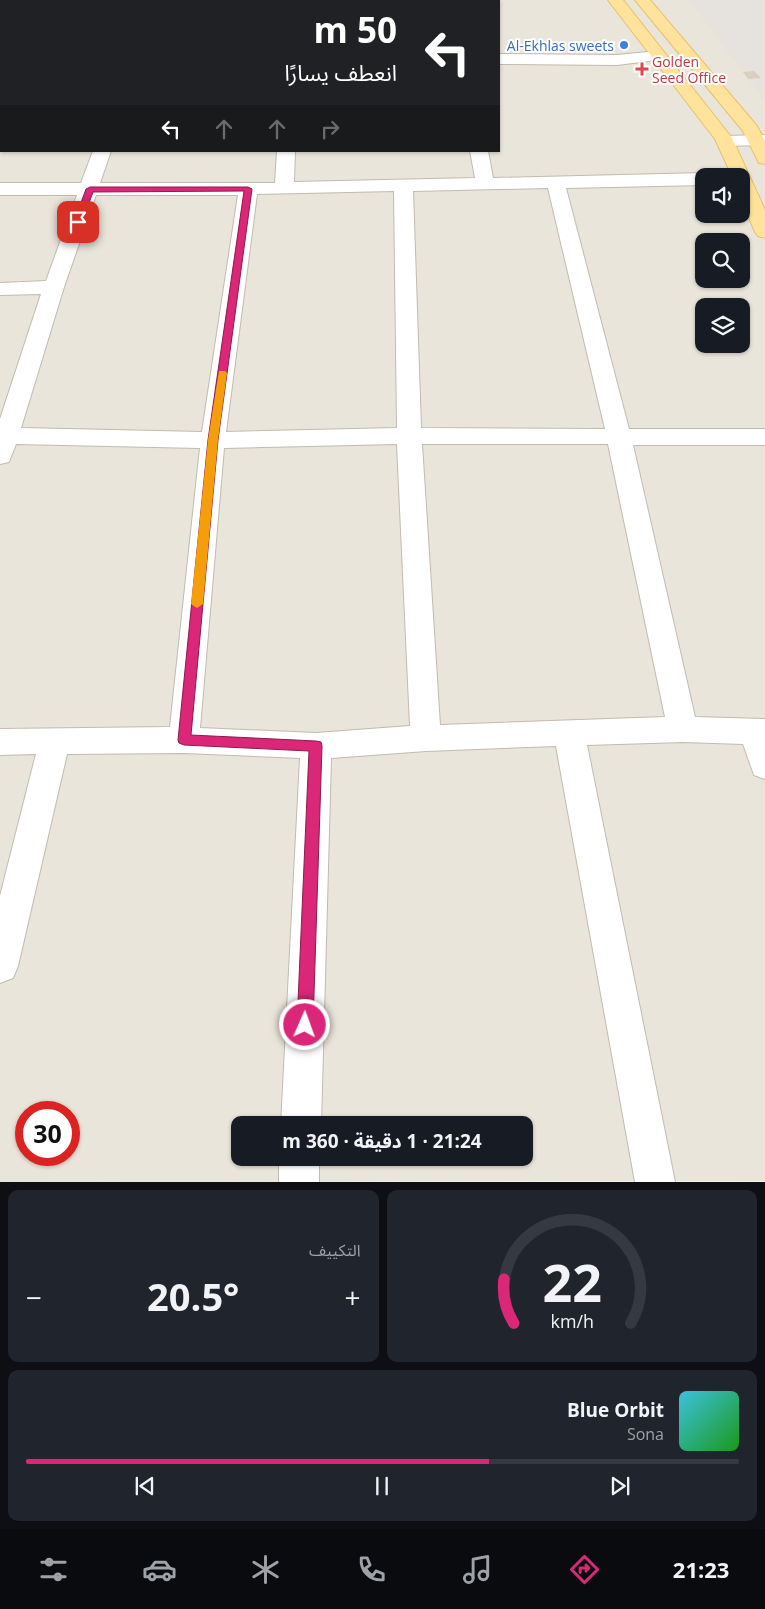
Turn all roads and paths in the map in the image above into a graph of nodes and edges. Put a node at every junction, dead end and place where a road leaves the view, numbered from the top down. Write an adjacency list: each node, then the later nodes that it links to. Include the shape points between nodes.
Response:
1 (615, 0): 3 (main road)
2 (642, 0): 5 (main road)
3 (658, 56): 4 (street, via 618,60); 6 (main road)
4 (500, 59)
5 (761, 140): 6 (street); 10 (main road)
6 (725, 142): 11 (main road)
7 (102, 152): 18 (street)
8 (286, 152): 16 (street)
9 (478, 152): 14 (street)
10 (765, 159)
11 (737, 168)
12 (695, 180): 13 (street)
13 (556, 184): 14 (street); 25 (street)
14 (485, 185): 15 (street)
15 (403, 186): 16 (street); 24 (street)
16 (284, 188): 19 (street)
17 (0, 189): 18 (street)
18 (90, 189): 19 (street); 22 (street)
19 (248, 189): 27 (street)
20 (750, 198): 21 (main road)
21 (765, 232)
22 (54, 287): 23 (street); 28 (street)
23 (0, 288)
24 (409, 436): 25 (street); 27 (street); 32 (street)
25 (619, 437): 26 (street); 29 (street)
26 (765, 437)
27 (213, 440): 28 (street); 33 (street)
28 (4, 446)
29 (683, 729): 30 (street); 31 (street)
30 (760, 732): 37 (street)
31 (568, 733): 32 (street); 42 (street)
32 (426, 738): 36 (street)
33 (184, 740): 35 (street); 36 (street)
34 (0, 742): 35 (street)
35 (54, 743): 38 (street)
36 (316, 746): 39 (street)
37 (765, 766)
38 (0, 966)
39 (301, 1116)
40 (299, 1166): 41 (street)
41 (298, 1182)
42 (655, 1182)

